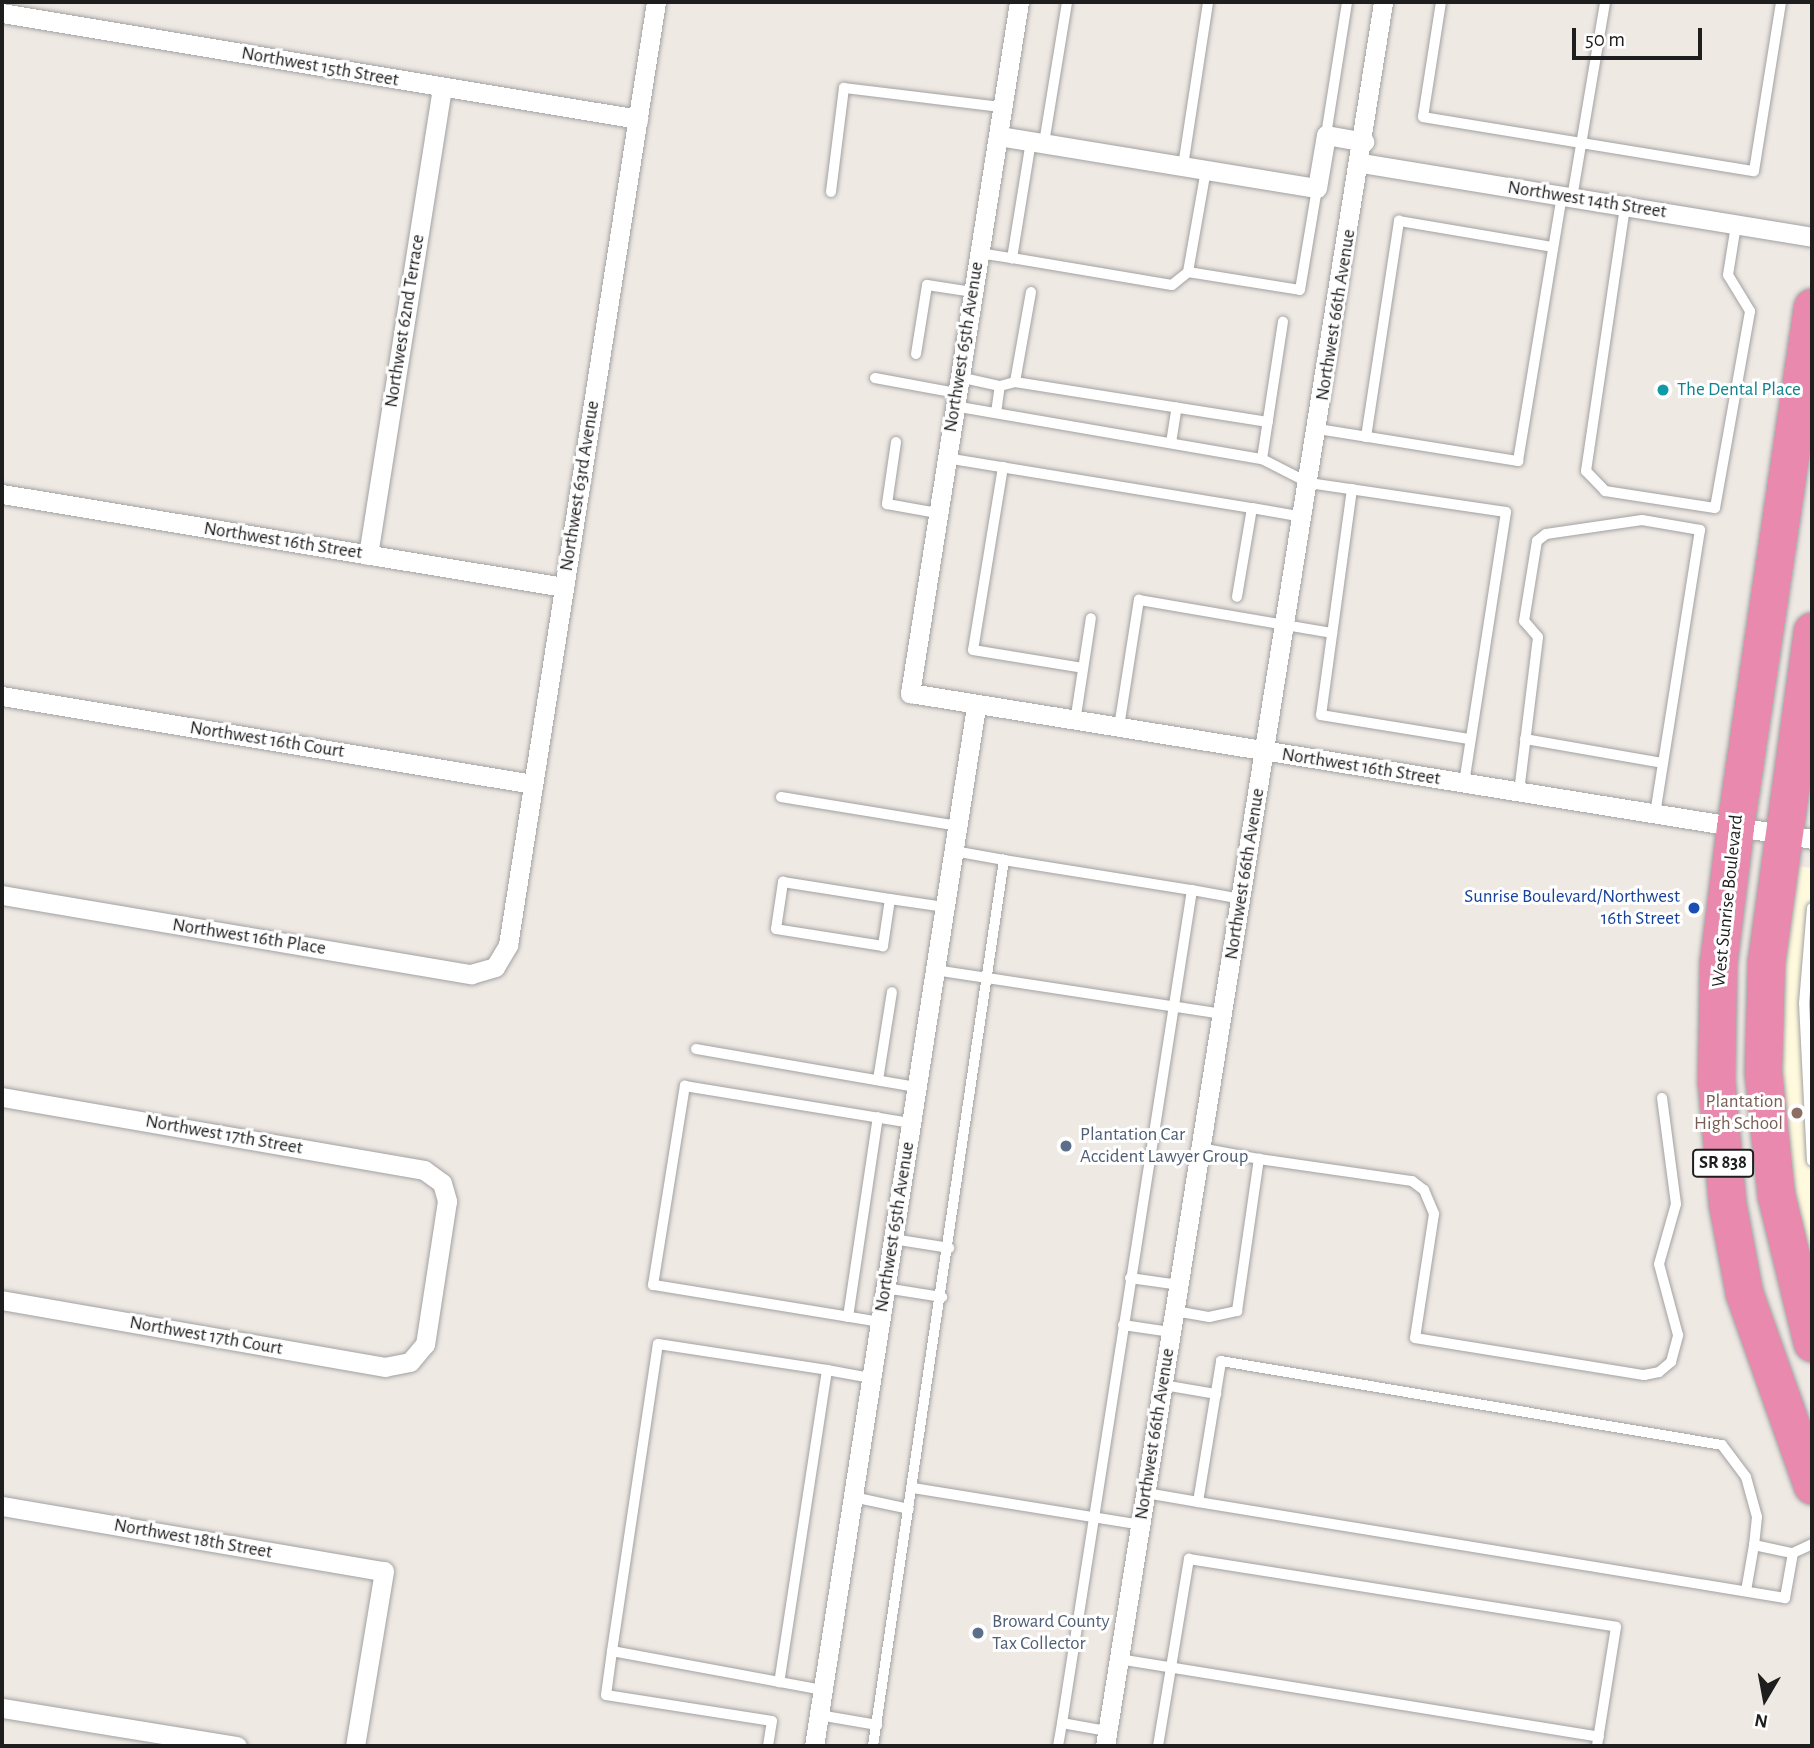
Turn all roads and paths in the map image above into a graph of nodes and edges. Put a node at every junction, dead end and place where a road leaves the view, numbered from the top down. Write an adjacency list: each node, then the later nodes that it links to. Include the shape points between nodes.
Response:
1 (656, 2): 13 (street, Northwest 63rd Avenue)
2 (1019, 2): 12 (street, Northwest 65th Avenue)
3 (1067, 2): 16 (lane)
4 (1208, 2): 20 (lane)
5 (1347, 2): 14 (lane)
6 (1383, 2): 17 (street, Northwest 66th Avenue)
7 (1441, 2): 18 (lane, via 1423,117)
8 (1605, 2): 18 (lane)
9 (1781, 2): 18 (lane, via 1754,171)
10 (2, 13): 11 (street, Northwest 15th Street)
11 (442, 87): 13 (street, Northwest 15th Street); 57 (street, Northwest 62nd Terrace)
12 (1002, 107): 15 (street, Northwest 65th Avenue); 23 (lane, via 844,88)
13 (638, 119): 58 (street, Northwest 63rd Avenue)
14 (1326, 135): 17 (street); 22 (street)
15 (999, 136): 16 (street); 29 (street, Northwest 65th Avenue)
16 (1037, 142): 20 (street); 30 (lane)
17 (1364, 142): 19 (street, Northwest 66th Avenue)
18 (1581, 142): 24 (lane)
19 (1361, 163): 24 (street, Northwest 14th Street); 44 (street, Northwest 66th Avenue)
20 (1183, 166): 21 (street)
21 (1206, 170): 22 (street); 31 (lane)
22 (1317, 188): 31 (lane, via 1300,290)
23 (831, 192)
24 (1567, 197): 25 (street, Northwest 14th Street); 28 (lane)
25 (1625, 206): 26 (street, Northwest 14th Street); 26 (lane, via 1586,471 1592,483 1605,491 1715,508 1750,311 1728,275)
26 (1736, 225): 27 (street, Northwest 14th Street)
27 (1812, 237)
28 (1553, 247): 45 (lane, via 1518,461); 45 (lane, via 1399,221)
29 (979, 253): 30 (lane); 32 (street, Northwest 65th Avenue)
30 (1012, 258): 31 (lane, via 1172,285)
31 (1188, 271)
32 (973, 292): 36 (lane, via 927,285); 40 (street, Northwest 65th Avenue)
33 (1031, 292): 38 (lane)
34 (1812, 307): 80 (highway, West Sunrise Boulevard / SR 838)
35 (1283, 322): 43 (lane)
36 (916, 354)
37 (875, 378): 40 (lane)
38 (1015, 382): 39 (lane); 41 (lane)
39 (1000, 386): 40 (lane); 42 (lane)
40 (956, 392): 42 (lane); 48 (street, Northwest 65th Avenue)
41 (1177, 408): 43 (lane); 47 (lane)
42 (996, 413): 47 (lane)
43 (1268, 422): 49 (lane)
44 (1318, 429): 45 (lane); 51 (street, Northwest 66th Avenue)
45 (1366, 437)
46 (896, 442): 55 (lane, via 887,504)
47 (1171, 443): 49 (lane)
48 (946, 458): 50 (lane); 55 (street, Northwest 65th Avenue)
49 (1262, 459): 51 (lane)
50 (1003, 467): 54 (lane); 64 (lane, via 973,650)
51 (1309, 483): 52 (lane); 56 (street, Northwest 66th Avenue)
52 (1352, 489): 63 (lane); 70 (lane, via 1506,512)
53 (2, 494): 57 (street, Northwest 16th Street)
54 (1252, 508): 56 (lane); 59 (lane)
55 (937, 513): 65 (street, Northwest 65th Avenue)
56 (1303, 517): 61 (street, Northwest 66th Avenue)
57 (368, 555): 58 (street, Northwest 16th Street)
58 (564, 587): 75 (street, Northwest 63rd Avenue)
59 (1237, 597)
60 (1091, 618): 64 (lane)
61 (1286, 625): 63 (lane); 69 (lane, via 1139,600); 72 (street, Northwest 66th Avenue)
62 (1812, 631): 81 (highway, SR 838)
63 (1332, 633): 70 (lane, via 1321,715)
64 (1083, 668): 68 (lane)
65 (910, 693): 67 (street, Northwest 16th Street)
66 (2, 696): 75 (street, Northwest 16th Court)
67 (976, 707): 68 (street, Northwest 16th Street); 79 (street, Northwest 65th Avenue)
68 (1075, 722): 69 (street, Northwest 16th Street)
69 (1119, 729): 72 (street, Northwest 16th Street)
70 (1471, 739): 74 (lane)
71 (1525, 739): 73 (lane); 73 (lane, via 1538,637 1524,621 1537,541 1546,534 1642,520 1700,530); 76 (lane)
72 (1265, 751): 74 (street, Northwest 16th Street); 87 (street, Northwest 66th Avenue)
73 (1663, 763): 78 (lane)
74 (1464, 783): 76 (street, Northwest 16th Street)
75 (533, 784): 90 (street, Northwest 63rd Avenue, via 508,945)
76 (1519, 792): 78 (street, Northwest 16th Street)
77 (781, 797): 79 (lane)
78 (1655, 814): 80 (street, Northwest 16th Street)
79 (958, 826): 82 (street, Northwest 65th Avenue)
80 (1735, 827): 81 (street, Northwest 16th Street); 101 (highway, West Sunrise Boulevard / SR 838, via 1718,963)
81 (1797, 837): 119 (highway, SR 838, via 1766,962 1763,1072 1776,1195)
82 (954, 851): 83 (lane); 88 (street, Northwest 65th Avenue)
83 (1004, 860): 84 (lane); 92 (lane)
84 (1192, 890): 87 (lane); 94 (lane)
85 (2, 895): 90 (street, Northwest 16th Place, via 471,974)
86 (890, 899): 86 (lane, via 783,882 776,929 883,946); 88 (lane)
87 (1241, 899): 95 (street, Northwest 66th Avenue)
88 (945, 907): 91 (street, Northwest 65th Avenue)
89 (1812, 908): 106 (lane, via 1804,1003)
90 (495, 967)
91 (935, 970): 92 (lane); 98 (street, Northwest 65th Avenue)
92 (990, 979): 94 (lane); 108 (lane)
93 (892, 992): 97 (lane)
94 (1172, 1007): 95 (lane); 109 (lane)
95 (1223, 1014): 104 (street, Northwest 66th Avenue)
96 (696, 1049): 97 (lane)
97 (878, 1080): 98 (lane)
98 (917, 1087): 103 (street, Northwest 65th Avenue)
99 (2, 1097): 120 (street, Northwest 17th Street, via 424,1170 442,1183 447,1201 425,1344)
100 (1662, 1098): 105 (lane, via 1676,1204 1659,1264 1677,1347 1659,1372 1644,1376 1415,1338 1434,1214 1424,1190 1412,1181)
101 (1719, 1102): 121 (highway, via 1771,1322 1790,1352); 126 (highway, West Sunrise Boulevard / SR 838, via 1727,1203 1744,1293)
102 (878, 1117): 103 (lane); 115 (lane); 115 (lane, via 685,1086 653,1284)
103 (911, 1123): 107 (street, Northwest 65th Avenue)
104 (1201, 1148): 105 (lane); 110 (street, Northwest 66th Avenue)
105 (1259, 1159): 114 (lane, via 1237,1311 1209,1317)
106 (1812, 1161)
107 (893, 1239): 108 (lane); 111 (street, Northwest 65th Avenue)
108 (949, 1248): 112 (lane)
109 (1130, 1278): 110 (lane); 117 (lane)
110 (1179, 1285): 114 (street, Northwest 66th Avenue)
111 (886, 1288): 112 (lane); 116 (street, Northwest 65th Avenue)
112 (942, 1297): 127 (lane)
113 (2, 1300): 120 (street, Northwest 17th Court, via 385,1367)
114 (1175, 1311): 118 (street, Northwest 66th Avenue)
115 (848, 1317): 116 (lane)
116 (880, 1322): 123 (street, Northwest 65th Avenue)
117 (1123, 1325): 118 (lane); 133 (lane)
118 (1171, 1332): 124 (street, Northwest 66th Avenue)
119 (1812, 1343)
120 (410, 1362)
121 (1812, 1367)
122 (827, 1370): 123 (lane); 139 (lane, via 658,1344); 142 (lane)
123 (872, 1378): 129 (street, Northwest 65th Avenue)
124 (1163, 1385): 125 (lane); 128 (street, Northwest 66th Avenue)
125 (1216, 1394): 130 (lane); 136 (lane, via 1221,1361 1722,1446 1746,1477 1756,1517)
126 (1812, 1485)
127 (913, 1488): 132 (lane); 133 (lane)
128 (1146, 1493): 130 (lane); 134 (street, Northwest 66th Avenue)
129 (853, 1497): 132 (lane); 143 (street, Northwest 65th Avenue)
130 (1198, 1502): 138 (lane)
131 (2, 1506): 151 (street, Northwest 18th Street, via 384,1571)
132 (909, 1509): 147 (lane)
133 (1094, 1517): 134 (lane); 146 (lane)
134 (1140, 1525): 140 (street, Northwest 66th Avenue)
135 (1812, 1544): 137 (lane)
136 (1754, 1545): 137 (lane); 138 (lane)
137 (1793, 1553): 138 (lane, via 1785,1598)
138 (1746, 1591)
139 (612, 1651): 142 (lane); 152 (lane, via 606,1695 772,1721)
140 (1119, 1659): 141 (lane); 148 (street, Northwest 66th Avenue)
141 (1171, 1668): 149 (lane); 149 (lane, via 1189,1559 1616,1627); 156 (lane)
142 (779, 1682): 143 (lane)
143 (823, 1690): 145 (street, Northwest 65th Avenue)
144 (2, 1709): 150 (street)
145 (819, 1715): 147 (lane); 153 (street, Northwest 65th Avenue)
146 (1062, 1723): 148 (lane); 155 (lane)
147 (877, 1725): 154 (lane)
148 (1106, 1739)
149 (1598, 1741)
150 (237, 1746)
151 (355, 1746)
152 (768, 1746)
153 (814, 1746)
154 (873, 1746)
155 (1058, 1746)
156 (1158, 1746)

